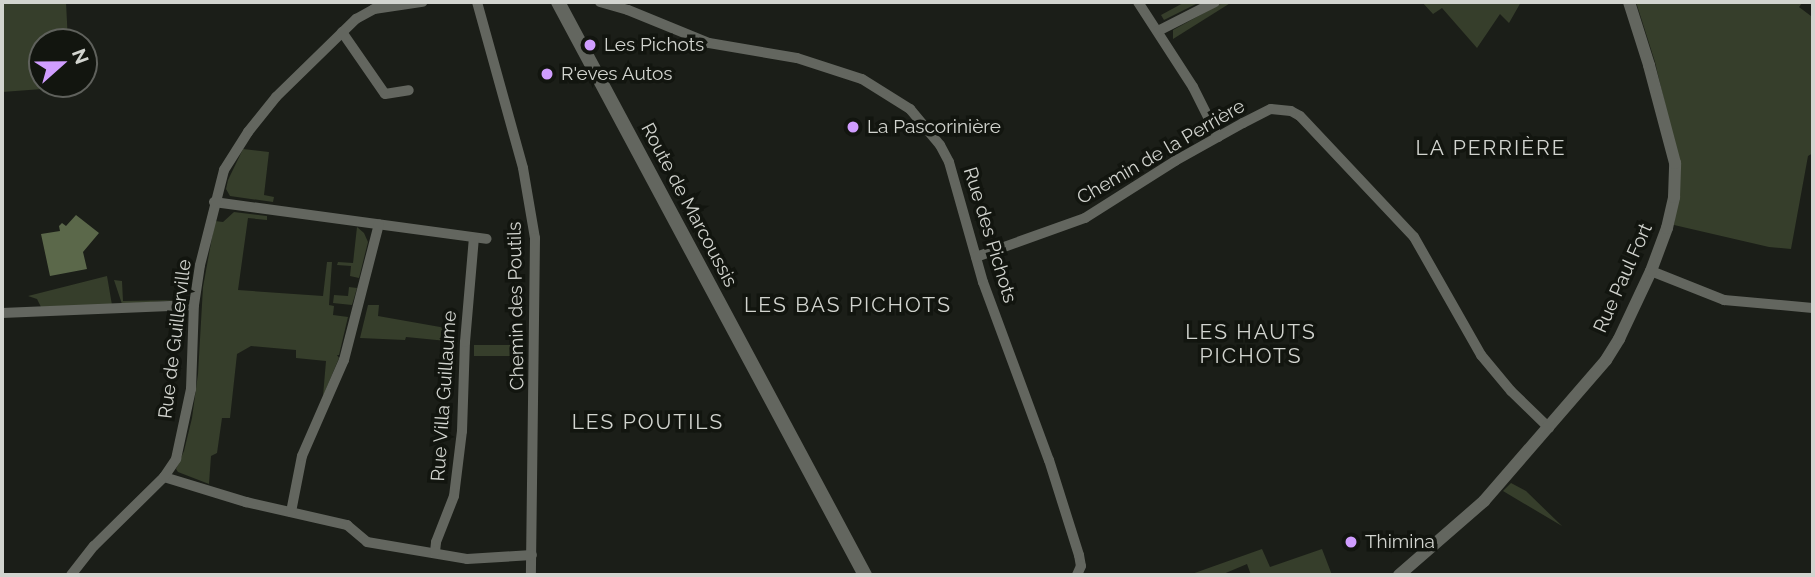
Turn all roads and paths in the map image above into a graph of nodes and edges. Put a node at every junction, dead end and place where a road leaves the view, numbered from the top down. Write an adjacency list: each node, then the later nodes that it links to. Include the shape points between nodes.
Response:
1 (422, 2): 8 (street, Rue de Guillerville)
2 (477, 2): 26 (street, Chemin des Poutils, via 523,168 535,238)
3 (558, 2): 29 (main road, Route de Marcoussis)
4 (600, 2): 17 (street, Rue des Pichots, via 709,43 797,58 887,92 910,109 949,162)
5 (1138, 2): 9 (street)
6 (1215, 2): 9 (street)
7 (1629, 2): 18 (street, Rue Paul Fort, via 1675,163 1674,197)
8 (392, 4): 10 (street, Rue de Guillerville, via 374,9)
9 (1158, 31): 12 (street)
10 (342, 32): 11 (street, via 385,94); 13 (street, Rue de Guillerville, via 247,132 224,170)
11 (409, 90)
12 (1218, 137): 17 (street, Chemin de la Perrière, via 1085,218); 22 (street, Chemin de la Perrière, via 1271,109 1300,116 1414,237 1481,355)
13 (214, 202): 14 (street); 19 (street, Rue de Guillerville)
14 (380, 224): 15 (street); 24 (street, via 344,360 302,456)
15 (474, 238): 16 (street); 25 (street, Rue Villa Guillaume, via 454,496)
16 (486, 239)
17 (976, 257): 30 (street, Rue des Pichots, via 1049,460 1079,555)
18 (1651, 271): 20 (street, via 1724,300); 22 (street, Rue Paul Fort, via 1619,339)
19 (194, 305): 21 (street); 23 (street, Rue de Guillerville, via 191,389 176,459)
20 (1813, 308)
21 (2, 313)
22 (1549, 428): 31 (street, Rue Paul Fort, via 1484,501)
23 (164, 477): 24 (street); 27 (street, Rue de Guillerville)
24 (291, 512): 25 (street, via 347,524 367,542)
25 (435, 552): 26 (street, via 467,559)
26 (532, 555): 28 (street, Chemin des Poutils)
27 (71, 575)
28 (531, 575)
29 (865, 575)
30 (1077, 575)
31 (1399, 575)

